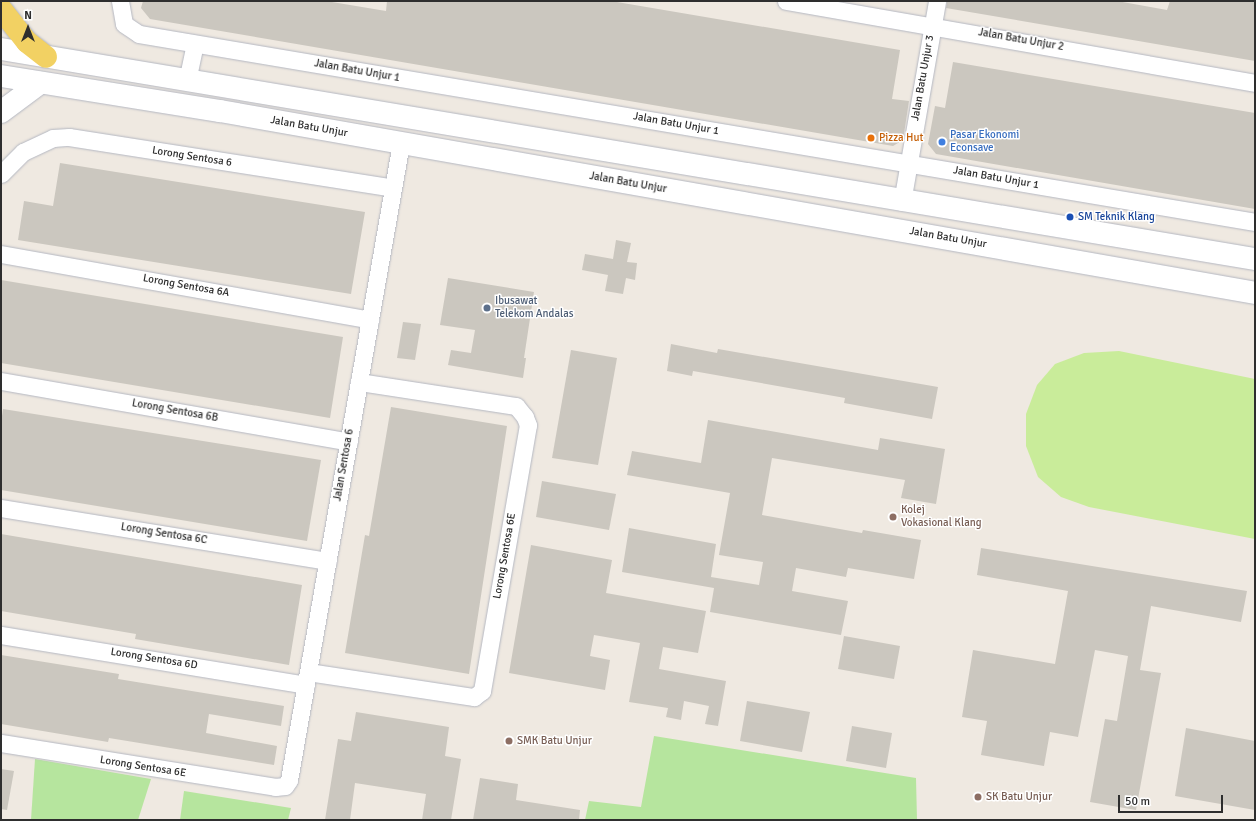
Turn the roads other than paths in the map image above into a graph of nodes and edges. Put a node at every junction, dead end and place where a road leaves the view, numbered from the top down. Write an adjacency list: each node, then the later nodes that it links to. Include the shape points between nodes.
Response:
1 (120, 1): 7 (street, Jalan Batu Unjur 1, via 124,24 139,34)
2 (786, 1): 4 (street, Jalan Batu Unjur 2)
3 (937, 1): 6 (street, Jalan Batu Unjur 3)
4 (806, 3): 6 (street, Jalan Batu Unjur 2)
5 (1, 8): 9 (main road, via 27,42)
6 (933, 25): 13 (street, Jalan Batu Unjur 2); 16 (street, Jalan Batu Unjur 3)
7 (195, 44): 11 (street); 16 (street, Jalan Batu Unjur 1)
8 (1, 49): 9 (main road)
9 (46, 57): 11 (main road)
10 (1, 76): 12 (main road, Jalan Batu Unjur)
11 (187, 82): 19 (main road)
12 (40, 83): 14 (main road); 15 (main road, Jalan Batu Unjur)
13 (1255, 83)
14 (1, 112)
15 (401, 143): 18 (street, Jalan Sentosa 6); 21 (main road, Jalan Batu Unjur)
16 (908, 163): 19 (street, Jalan Batu Unjur 3); 20 (street, Jalan Batu Unjur 1)
17 (1, 174): 18 (street, Lorong Sentosa 6, via 23,152 53,138 69,138)
18 (393, 188): 25 (street, Jalan Sentosa 6)
19 (902, 202): 21 (main road, via 904,215); 23 (main road)
20 (1255, 222)
21 (924, 234): 24 (main road, Jalan Batu Unjur)
22 (1, 254): 25 (street, Lorong Sentosa 6A)
23 (1255, 259)
24 (1255, 293)
25 (370, 320): 27 (street, Jalan Sentosa 6)
26 (1, 381): 28 (street, Lorong Sentosa 6B)
27 (359, 382): 28 (street, Jalan Sentosa 6); 32 (street, Lorong Sentosa 6E, via 516,406 525,417 528,425 482,691 474,697)
28 (348, 442): 30 (street, Jalan Sentosa 6)
29 (1, 508): 30 (street, Lorong Sentosa 6C)
30 (328, 561): 32 (street, Jalan Sentosa 6)
31 (1, 635): 32 (street, Lorong Sentosa 6D)
32 (307, 678): 34 (street, Jalan Sentosa 6, via 289,780)
33 (1, 743): 34 (street, Lorong Sentosa 6E, via 115,763)
34 (284, 786)

